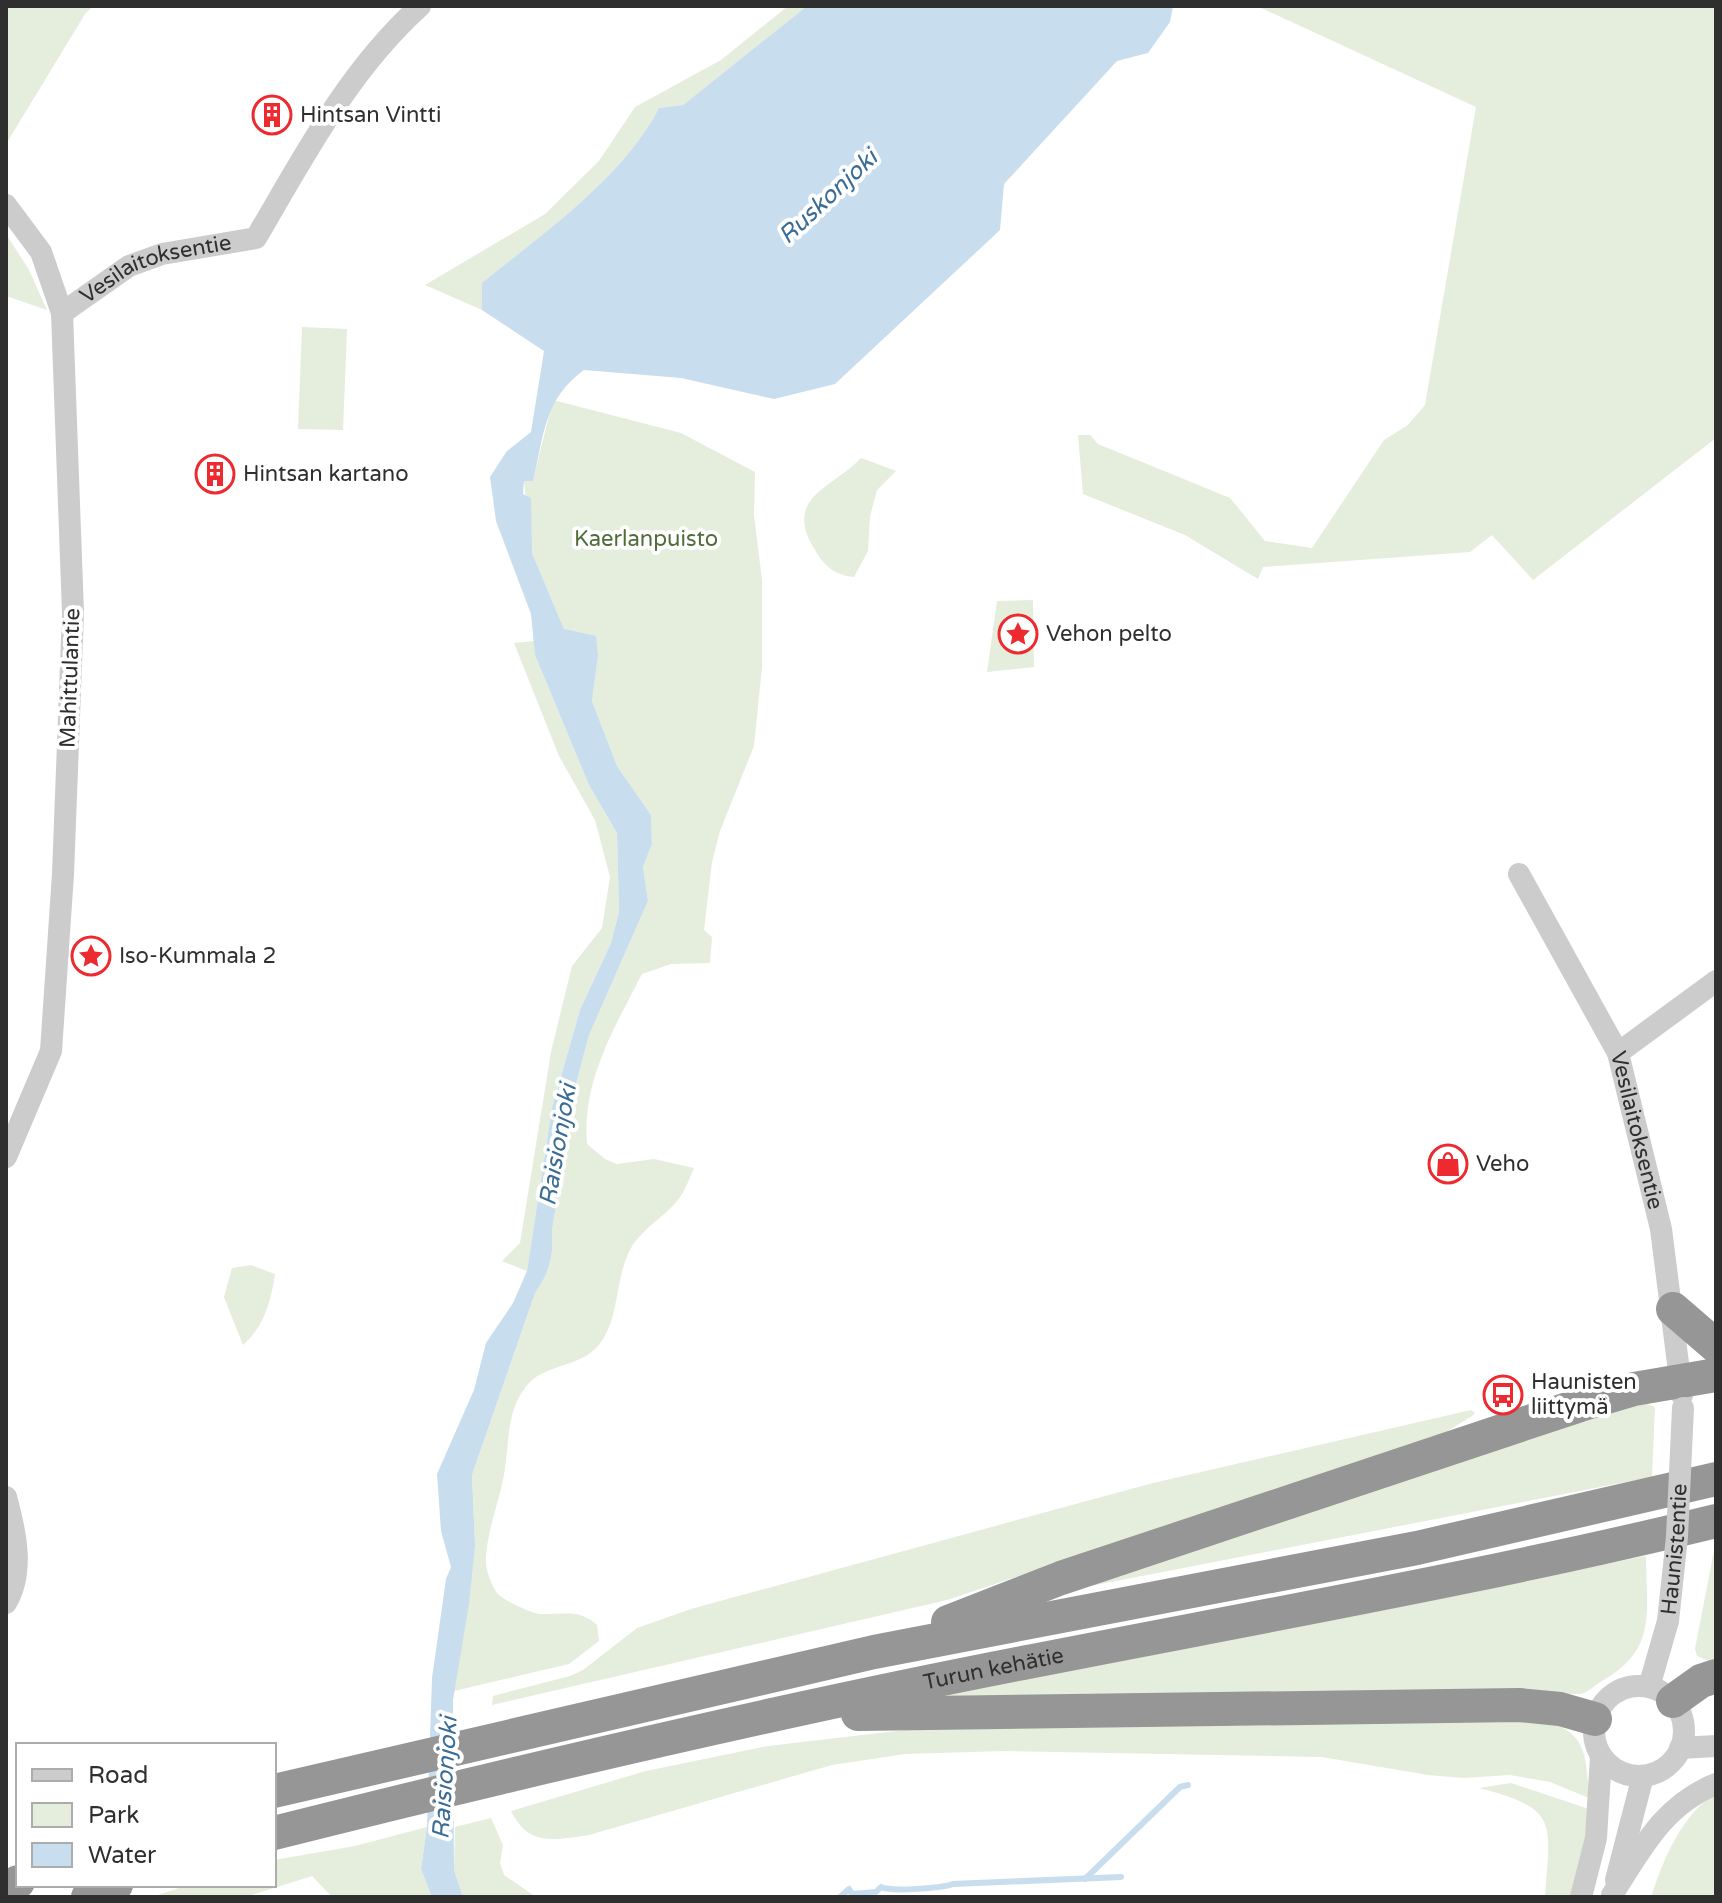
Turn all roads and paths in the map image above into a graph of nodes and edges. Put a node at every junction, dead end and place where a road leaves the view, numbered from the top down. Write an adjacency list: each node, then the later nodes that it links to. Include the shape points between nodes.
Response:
1 (420, 6): 3 (street, Vesilaitoksentie, via 332,108 256,238 162,254 129,266)
2 (6, 205): 3 (street, Mahittulantie, via 41,252)
3 (62, 313): 7 (street, Mahittulantie, via 73,613 63,874 51,1051)
4 (1519, 874): 6 (street, Vesilaitoksentie)
5 (1716, 981): 6 (street)
6 (1618, 1053): 8 (street, Vesilaitoksentie, via 1661,1229)
7 (6, 1157)
8 (1673, 1309): 9 (highway); 11 (street, Vesilaitoksentie)
9 (1716, 1346)
10 (1716, 1375): 11 (highway)
11 (1682, 1394): 16 (highway, via 1634,1389 1580,1405 1061,1578); 18 (street, Haunistentie, bridge, via 1677,1537)
12 (1716, 1479): 16 (highway, Turun kehätie, via 1417,1548)
13 (6, 1497): 15 (street, via 17,1555)
14 (1716, 1521): 19 (highway, Turun kehätie, via 1377,1597)
15 (6, 1603)
16 (874, 1652): 26 (highway, Turun kehätie)
17 (1716, 1676): 18 (highway)
18 (1661, 1694): 20 (street, via 1634,1686 1619,1690 1606,1699); 22 (street, via 1684,1727)
19 (761, 1717): 20 (highway, via 1519,1705); 27 (highway, Turun kehätie)
20 (1595, 1719): 23 (street, via 1594,1739)
21 (1716, 1746): 22 (street)
22 (1680, 1748): 24 (street, via 1670,1764)
23 (1601, 1757): 24 (street, via 1618,1772); 31 (street, via 1596,1838)
24 (1643, 1776): 29 (street)
25 (1716, 1784): 29 (street, via 1662,1818)
26 (276, 1791)
27 (276, 1832)
28 (111, 1887): 30 (highway)
29 (1612, 1896)
30 (88, 1897)
31 (1581, 1897)

